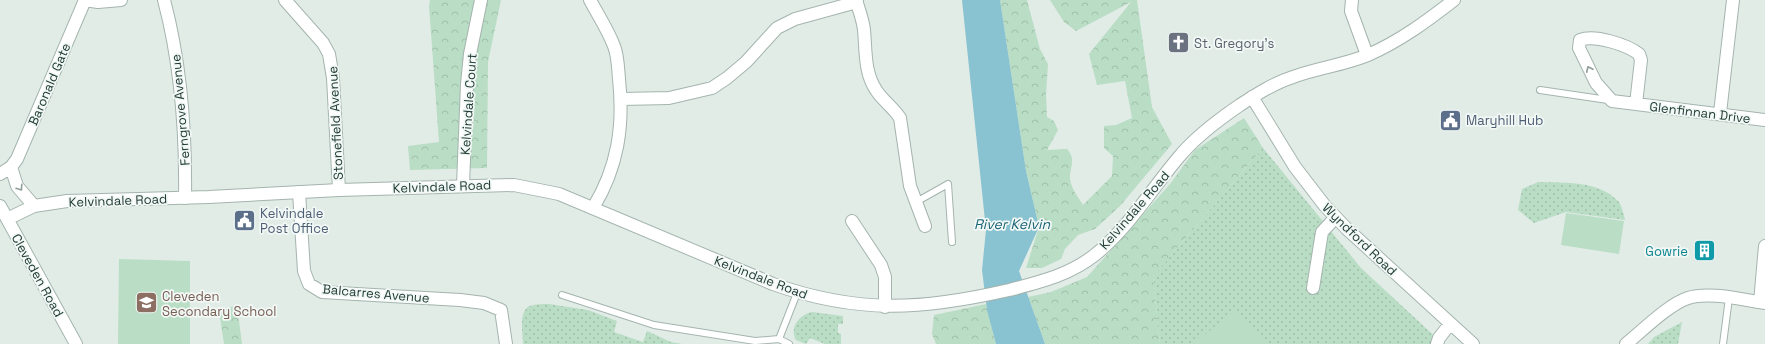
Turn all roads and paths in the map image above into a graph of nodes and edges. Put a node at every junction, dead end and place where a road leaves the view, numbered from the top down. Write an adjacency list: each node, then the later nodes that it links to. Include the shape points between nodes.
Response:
1 (85, 0): 2 (street); 19 (street, Baronald Gate, via 27,137)
2 (121, 0)
3 (164, 0): 24 (street, Ferngrove Avenue, via 180,84)
4 (285, 0): 22 (street, Stonefield Avenue, via 323,43 329,54 333,78)
5 (481, 0): 21 (street, Kelvindale Court, via 467,84)
6 (590, 0): 14 (street, via 614,47)
7 (1352, 0): 11 (street, via 1350,12)
8 (1733, 0): 17 (street)
9 (857, 1): 14 (street, via 795,19 777,28 746,62 712,88 669,98); 25 (street, via 864,29 870,79 876,91 900,118 907,174)
10 (1448, 2): 11 (street, Kelvindale Road, via 1404,37)
11 (1367, 55): 13 (street, Kelvindale Road, via 1291,78 1272,85)
12 (1540, 90): 15 (lane)
13 (1252, 97): 29 (street, Wyndford Road, via 1295,167); 40 (street, Kelvindale Road, via 1187,148 1122,227 1096,254 1063,274 1043,282 942,304)
14 (621, 100): 28 (street, via 622,120 614,161)
15 (1612, 101): 16 (street, Glenfinnan Drive); 16 (street, Glenfinnan Drive, one-way to 16, via 1596,83 1579,48 1579,42 1583,38 1619,43 1640,54)
16 (1636, 104): 17 (street, Glenfinnan Drive)
17 (1720, 113): 18 (street, Glenfinnan Drive)
18 (1765, 120)
19 (11, 167): 20 (street, Baronald Gate); 27 (street, one-way to 27, via 17,186)
20 (0, 174)
21 (463, 185): 22 (street, Kelvindale Road); 28 (street, Kelvindale Road, via 514,185 534,188 559,194)
22 (339, 190): 23 (street, Kelvindale Road)
23 (299, 192): 24 (street, Kelvindale Road); 44 (street, Balcarres Avenue, via 304,271 309,284 322,292 484,303 501,310)
24 (185, 198): 27 (street, Kelvindale Road, via 67,201)
25 (916, 202): 32 (street); 33 (lane, via 948,184)
26 (0, 206): 30 (street, Cleveden Road)
27 (34, 206): 30 (street, Kelvindale Road)
28 (593, 208): 36 (street, Kelvindale Road)
29 (1336, 218): 35 (street, via 1322,232); 41 (street, Wyndford Road)
30 (7, 219): 43 (street, Cleveden Road)
31 (852, 221): 40 (street, via 881,265 885,277)
32 (925, 226)
33 (952, 242)
34 (1765, 246): 39 (street)
35 (1313, 288)
36 (797, 293): 40 (street, Kelvindale Road, via 848,303); 42 (lane)
37 (562, 295): 42 (lane, via 654,325 755,341)
38 (1729, 298): 39 (street); 48 (street, via 1701,295 1688,297 1678,302); 49 (lane)
39 (1763, 302)
40 (885, 306)
41 (1450, 324): 46 (street); 47 (street, Wyndford Road)
42 (779, 339): 45 (lane)
43 (76, 344)
44 (506, 344)
45 (789, 344)
46 (1437, 344)
47 (1472, 344)
48 (1626, 344)
49 (1723, 344)

